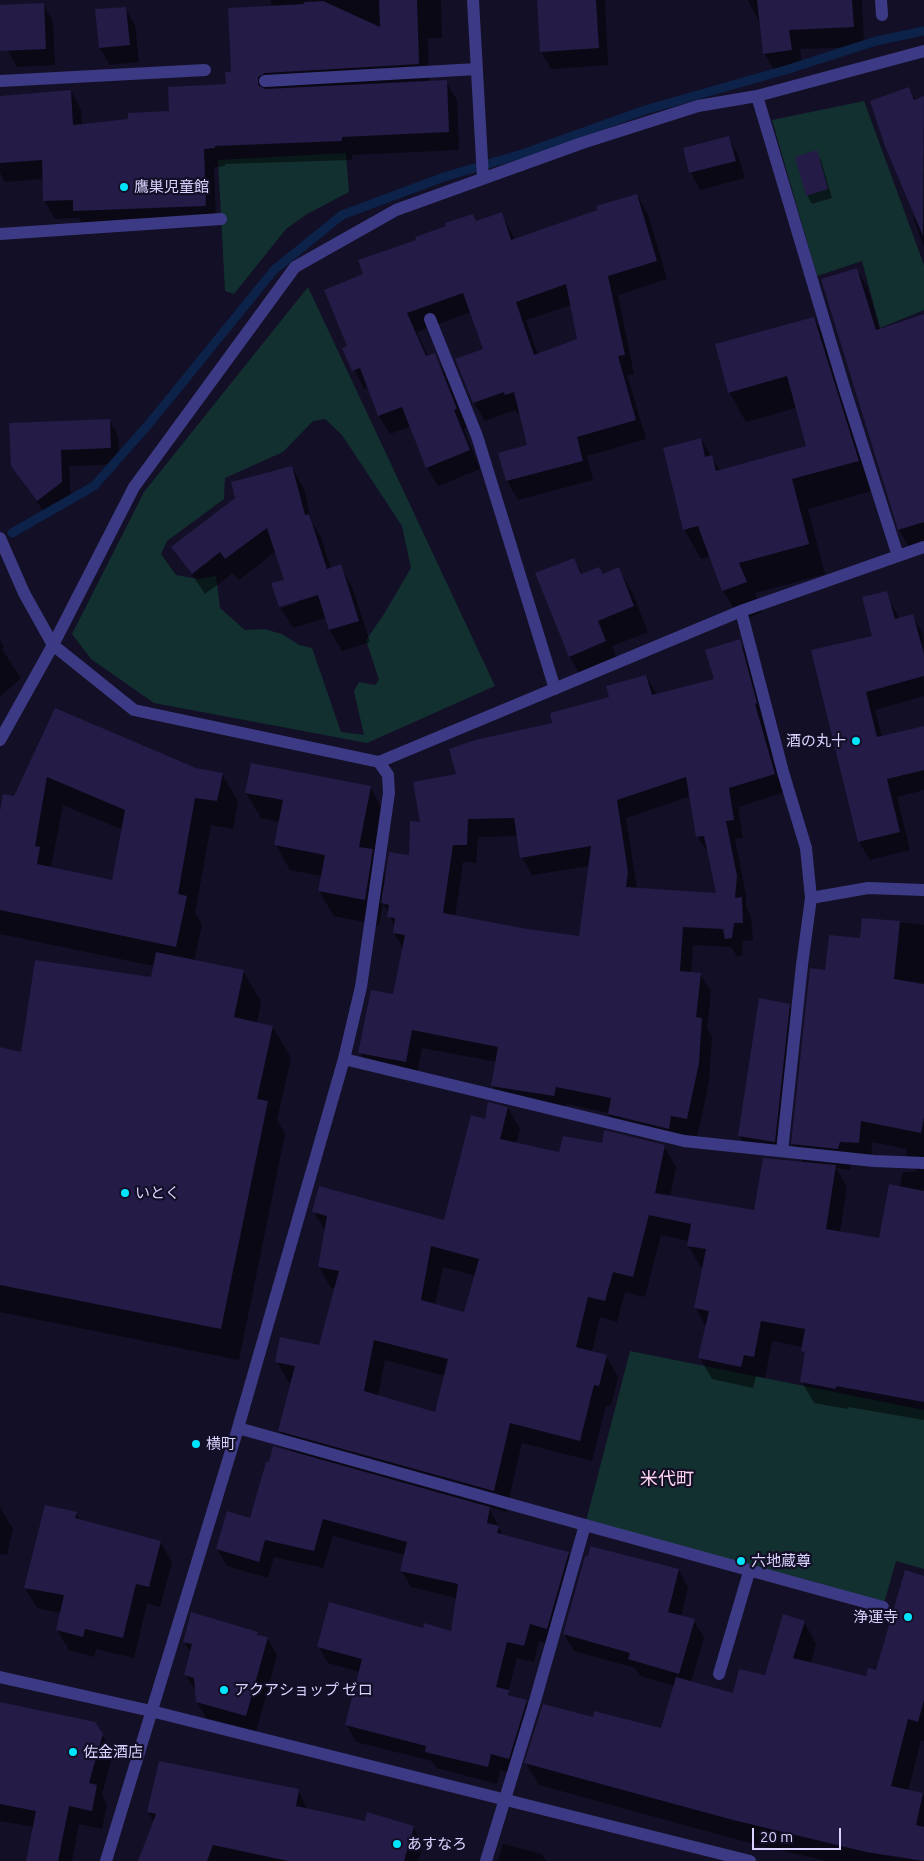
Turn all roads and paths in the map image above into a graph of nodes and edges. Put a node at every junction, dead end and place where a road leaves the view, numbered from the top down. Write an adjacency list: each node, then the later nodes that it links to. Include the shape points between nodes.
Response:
1 (473, 0): 5 (street)
2 (881, 0): 3 (street)
3 (882, 15)
4 (924, 51): 9 (street)
5 (477, 69): 8 (street); 10 (street)
6 (205, 70): 7 (street)
7 (0, 81)
8 (265, 81)
9 (757, 96): 10 (street, via 698,106); 16 (street)
10 (483, 178): 18 (street, via 396,210 295,267 134,487)
11 (222, 219): 12 (street)
12 (0, 234)
13 (430, 319): 19 (street, via 477,436)
14 (0, 538): 18 (street, via 24,593)
15 (924, 547): 16 (street)
16 (898, 556): 17 (street)
17 (742, 611): 19 (street); 23 (street, via 806,848)
18 (53, 645): 20 (street); 21 (street, via 134,710)
19 (555, 689): 21 (street)
20 (0, 740)
21 (379, 762): 24 (street, via 388,775 389,793 361,987)
22 (924, 890): 23 (street, via 868,888)
23 (811, 898): 25 (street)
24 (344, 1059): 25 (street, via 684,1141); 27 (street)
25 (782, 1151): 26 (street)
26 (924, 1163)
27 (238, 1428): 28 (street); 33 (street)
28 (585, 1525): 29 (street); 34 (street)
29 (749, 1572): 30 (street); 31 (street)
30 (883, 1607)
31 (718, 1674)
32 (0, 1676): 33 (street)
33 (151, 1711): 34 (street); 35 (street)
34 (505, 1801): 36 (street); 37 (street)
35 (106, 1861)
36 (486, 1861)
37 (750, 1861)

